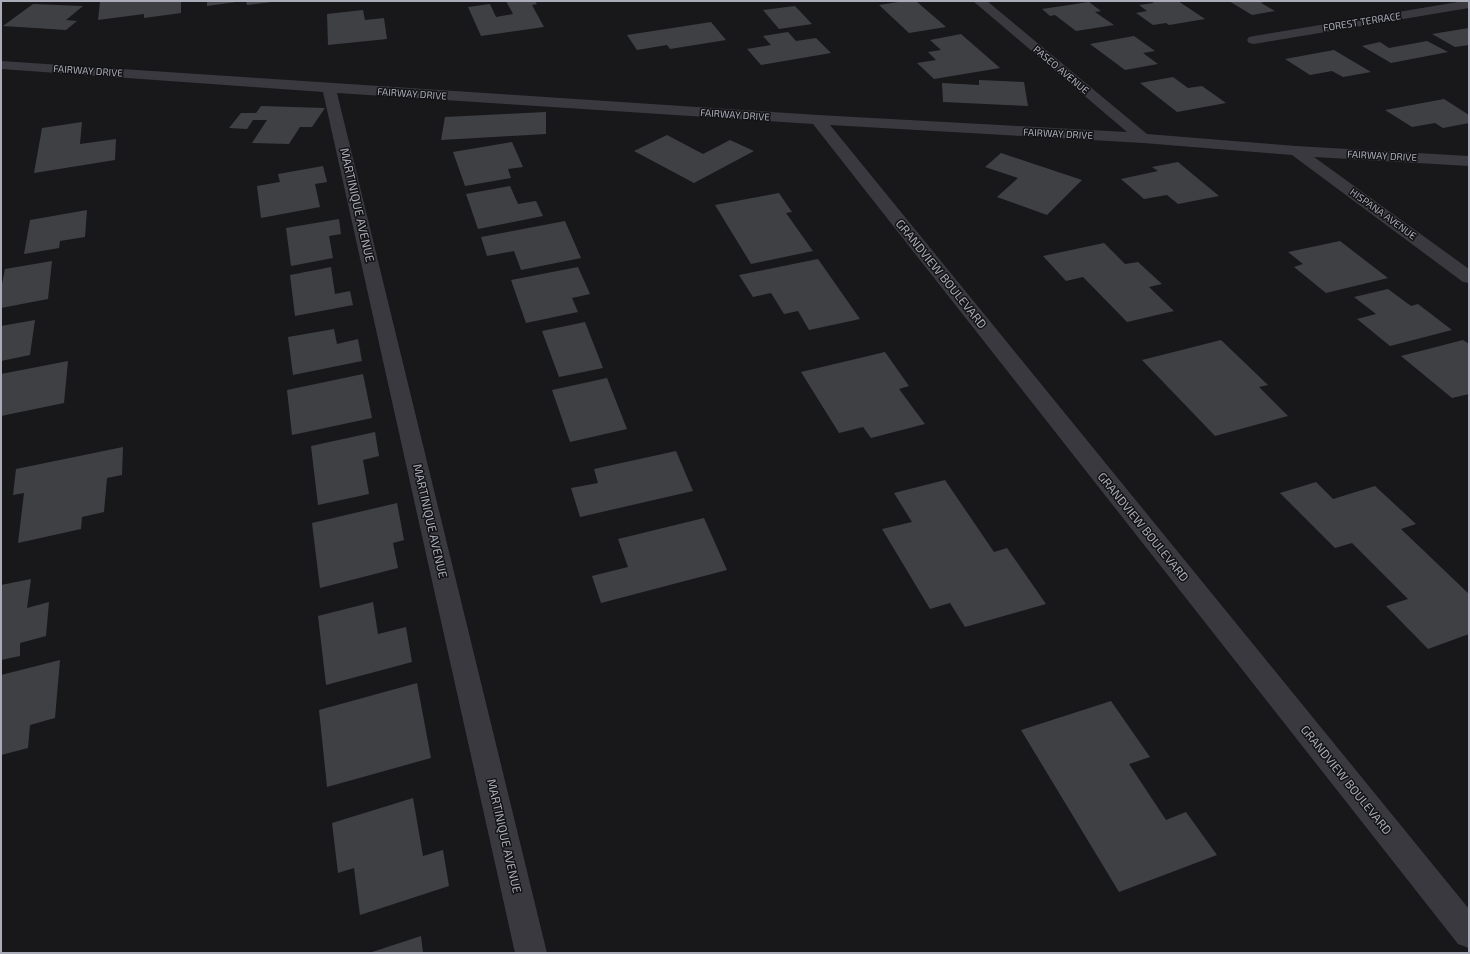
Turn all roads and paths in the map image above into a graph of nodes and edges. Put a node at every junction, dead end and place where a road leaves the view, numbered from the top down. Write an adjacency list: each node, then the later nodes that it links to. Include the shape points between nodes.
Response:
1 (979, 1): 7 (street, PASEO AVENUE)
2 (1469, 4): 3 (street, FOREST TERRACE)
3 (1254, 40)
4 (1, 65): 5 (street, FAIRWAY DRIVE)
5 (330, 88): 6 (street, FAIRWAY DRIVE); 12 (street, MARTINIQUE AVENUE)
6 (818, 120): 7 (street, FAIRWAY DRIVE); 11 (street, GRANDVIEW BOULEVARD)
7 (1143, 138): 8 (street, FAIRWAY DRIVE)
8 (1296, 151): 9 (street, FAIRWAY DRIVE); 10 (street, HISPANA AVENUE)
9 (1469, 161)
10 (1469, 278)
11 (1469, 933)
12 (531, 953)

